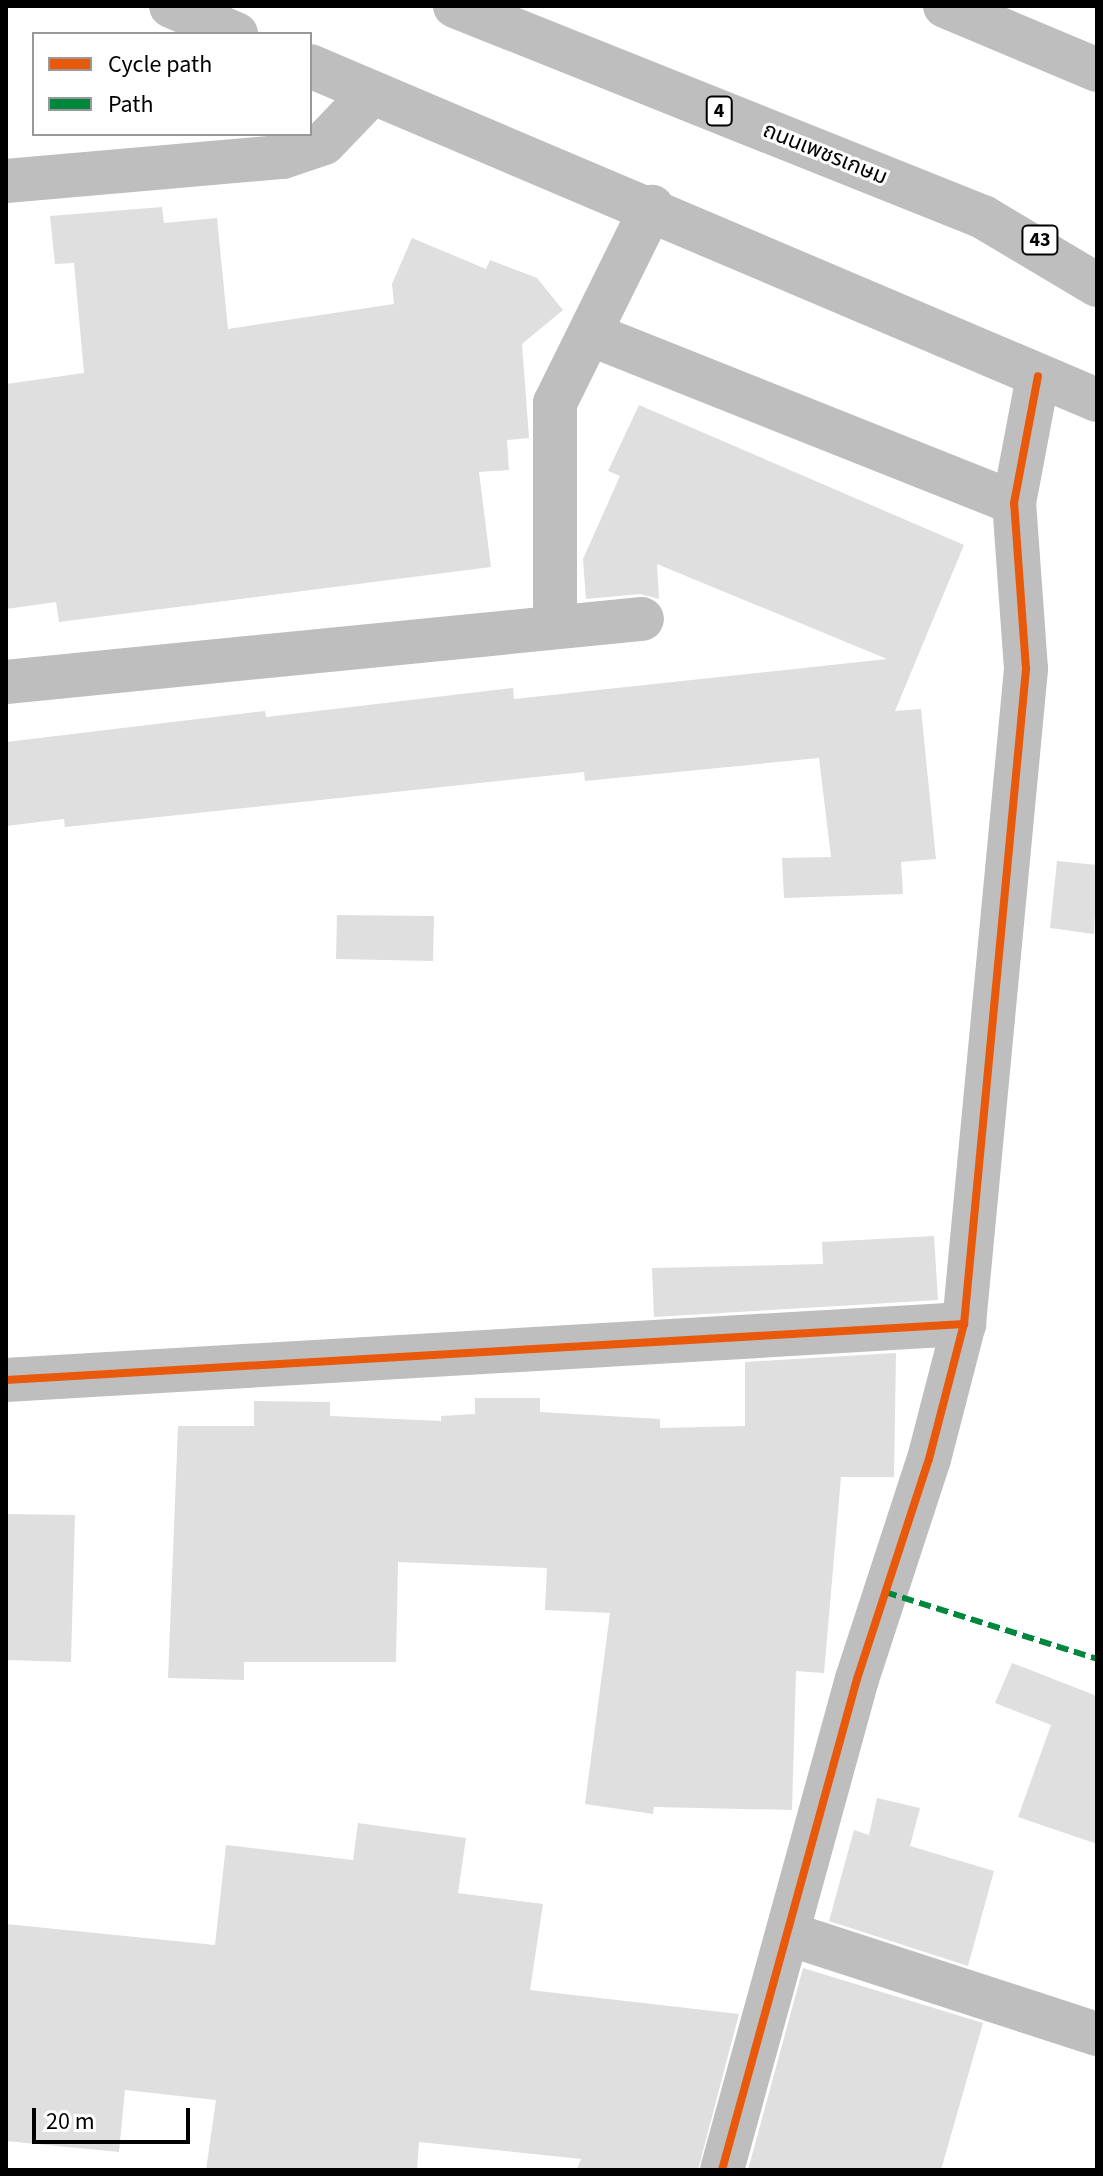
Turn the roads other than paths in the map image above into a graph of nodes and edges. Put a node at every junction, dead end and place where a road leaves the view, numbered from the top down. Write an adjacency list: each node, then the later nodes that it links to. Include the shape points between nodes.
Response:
1 (171, 6): 4 (main road)
2 (455, 6): 10 (main road, ถนนเพชรเกษม / 4)
3 (945, 6): 6 (main road)
4 (231, 32)
5 (312, 67): 7 (main road)
6 (1097, 70)
7 (372, 93): 8 (main road, via 324,143 283,157); 9 (main road)
8 (6, 181)
9 (652, 207): 13 (main road); 14 (main road)
10 (983, 217): 11 (main road, 43); 12 (main road, ถนนเพชรเกษม / 4)
11 (1097, 263)
12 (1097, 285)
13 (590, 334): 16 (main road); 18 (main road, via 555,403)
14 (1038, 376): 15 (main road); 16 (main road)
15 (1097, 400)
16 (1014, 503): 20 (main road, via 1026,669)
17 (642, 619): 18 (main road)
18 (555, 623): 19 (main road)
19 (6, 682)
20 (964, 1324): 21 (main road); 22 (main road, via 929,1459 857,1679)
21 (6, 1380)
22 (789, 1934): 23 (main road); 24 (main road)
23 (1097, 2034)
24 (722, 2170)

